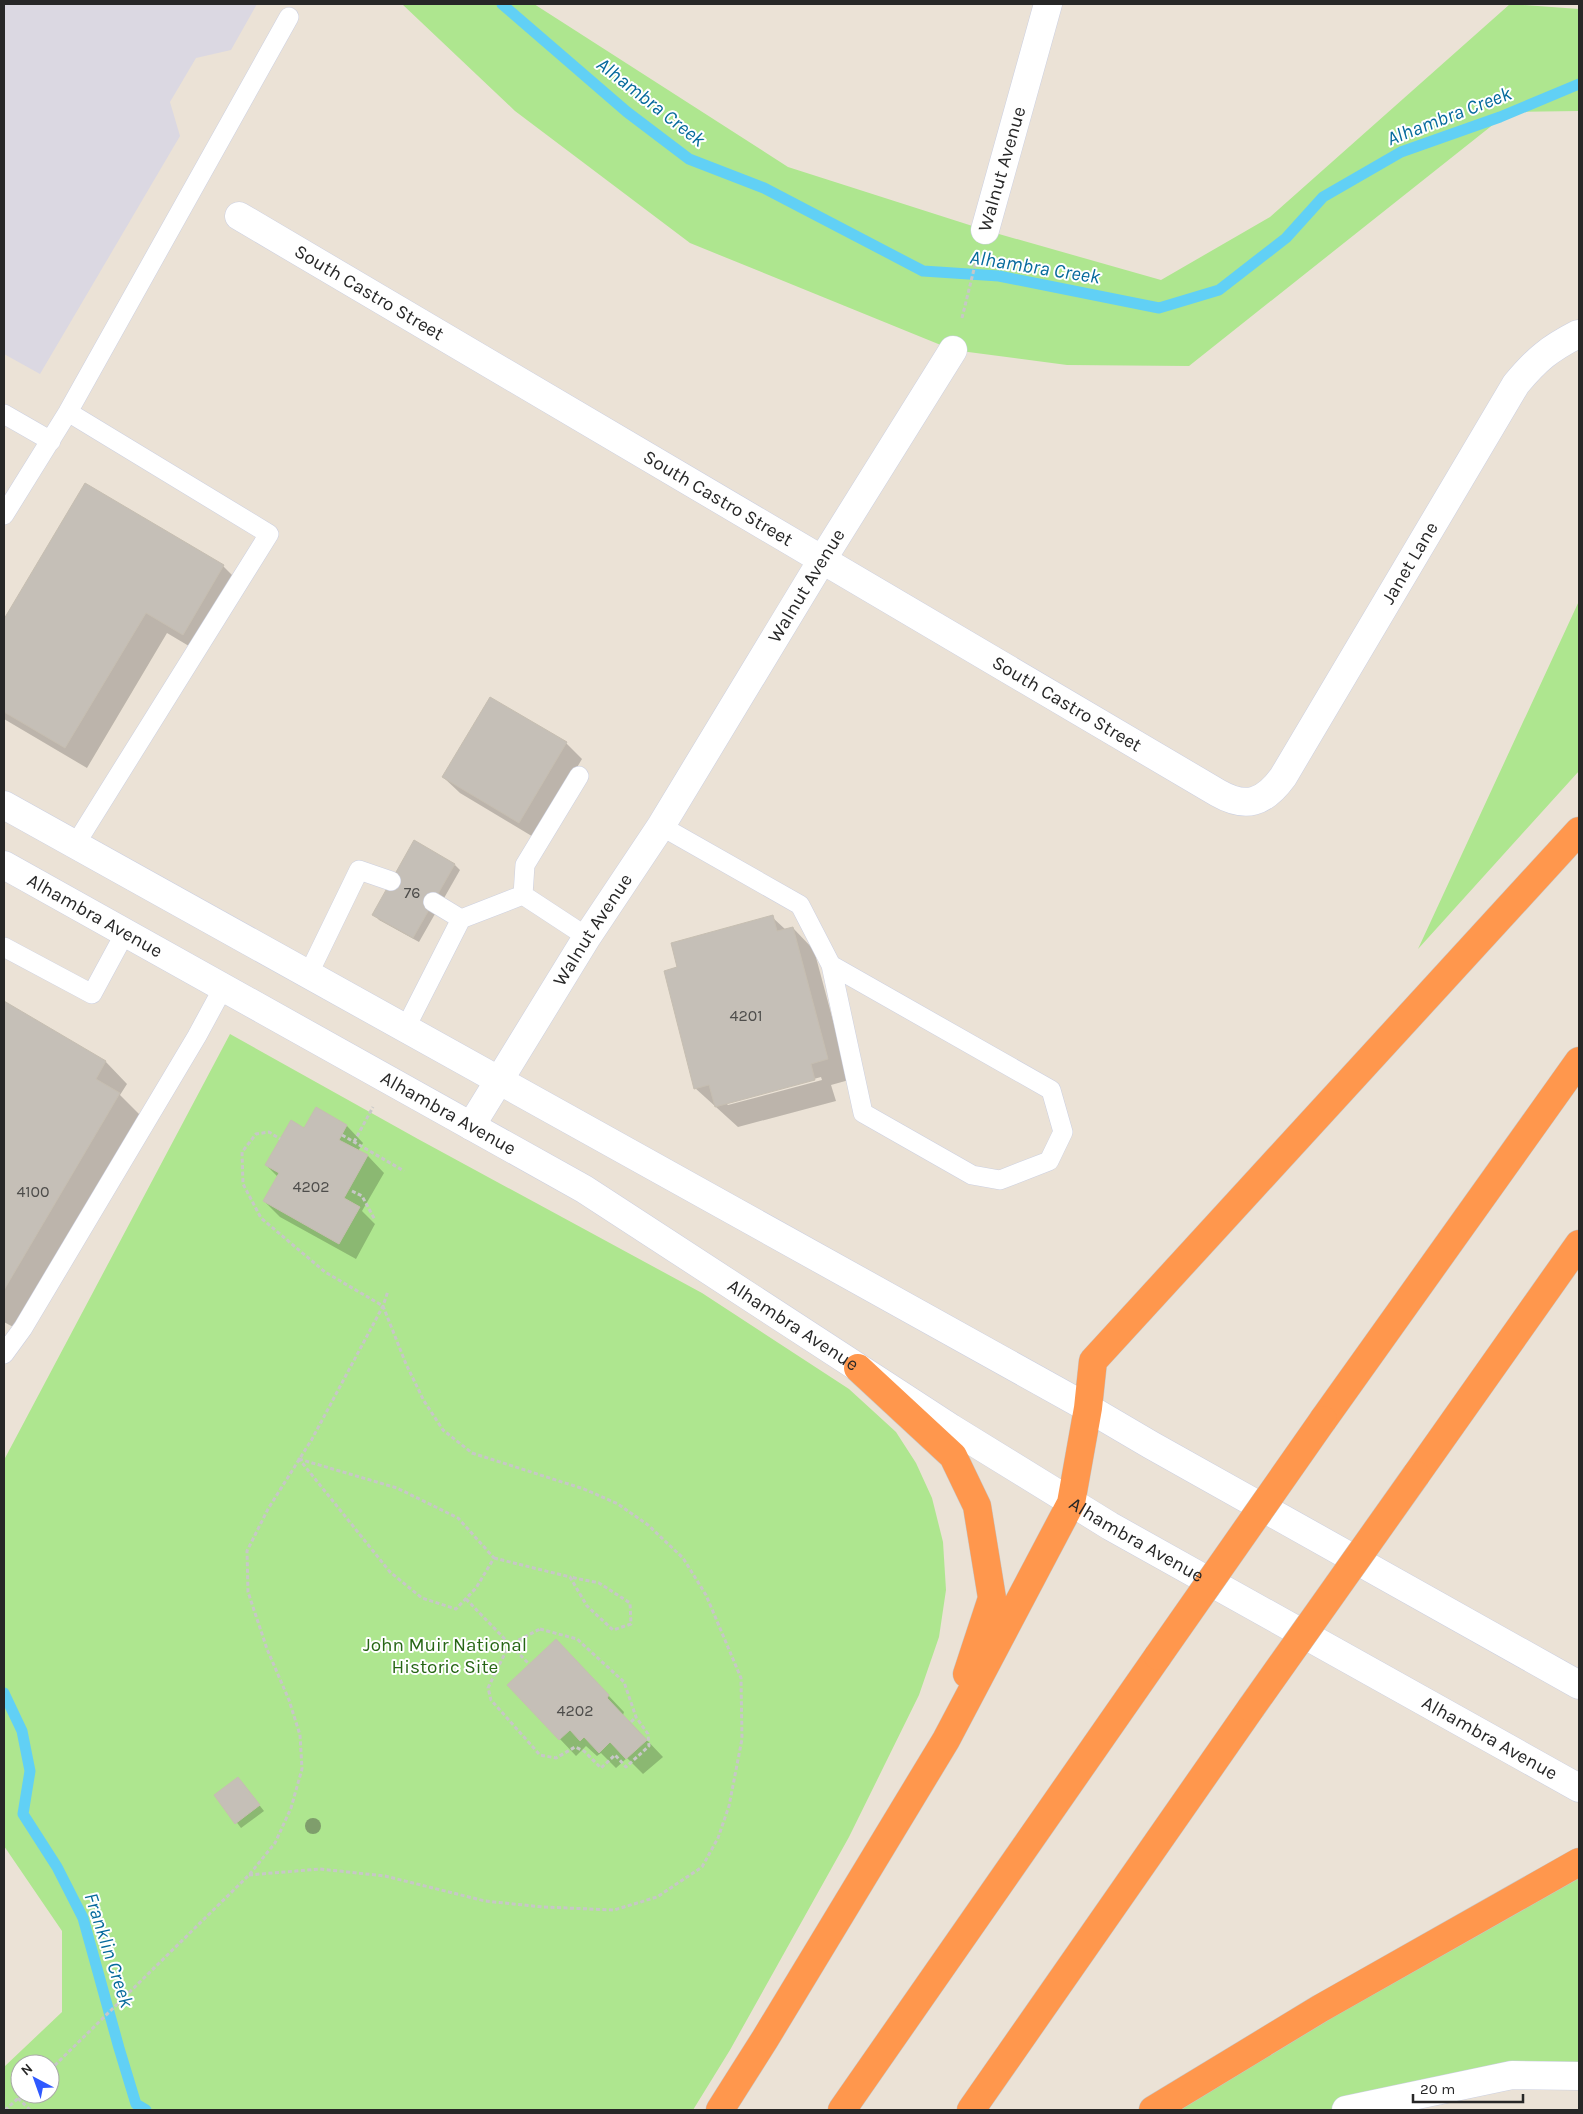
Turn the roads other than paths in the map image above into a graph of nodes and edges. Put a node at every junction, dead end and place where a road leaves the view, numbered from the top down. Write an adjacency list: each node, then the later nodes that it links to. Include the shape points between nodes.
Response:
1 (1048, 4): 4 (main road, Walnut Avenue)
2 (289, 17): 7 (lane)
3 (239, 216): 11 (main road, South Castro Street)
4 (985, 230)
5 (1578, 334): 13 (main road, Janet Lane, via 1553,347 1516,384 1283,777 1269,793)
6 (953, 350): 11 (main road, Walnut Avenue)
7 (68, 412): 9 (lane); 17 (lane, via 269,534)
8 (4, 414): 9 (lane)
9 (51, 440): 10 (lane)
10 (4, 516)
11 (822, 560): 13 (main road, South Castro Street, via 1218,793 1235,801); 15 (main road, Walnut Avenue)
12 (579, 776): 20 (lane, via 525,865)
13 (1253, 802)
14 (4, 805): 17 (main road)
15 (661, 826): 24 (main road, Walnut Avenue); 26 (lane, via 800,905)
16 (1579, 830): 36 (highway, via 1094,1361)
17 (75, 844): 27 (main road)
18 (4, 865): 23 (main road, Alhambra Avenue)
19 (391, 881): 27 (lane, via 360,870)
20 (523, 895): 22 (lane); 24 (lane)
21 (433, 902): 22 (lane)
22 (460, 919): 29 (lane)
23 (125, 933): 25 (lane, via 92,994); 28 (main road, Alhambra Avenue)
24 (587, 937): 31 (main road, Walnut Avenue)
25 (4, 947)
26 (832, 964): 26 (lane, via 863,1113 972,1175 1000,1180 1049,1161 1062,1132 1051,1090)
27 (308, 975): 29 (main road)
28 (223, 988): 32 (main road, Alhambra Avenue); 34 (lane, via 23,1328)
29 (405, 1028): 31 (main road)
30 (1579, 1061): 44 (highway, bridge, via 1323,1420)
31 (499, 1080): 32 (main road, Walnut Avenue); 36 (main road)
32 (471, 1126): 35 (main road, Alhambra Avenue, via 599,1198)
33 (1579, 1244): 45 (highway, bridge)
34 (4, 1354)
35 (858, 1368): 37 (main road, Alhambra Avenue); 39 (highway, via 953,1456 977,1506 992,1598)
36 (1088, 1408): 37 (highway); 38 (main road)
37 (1071, 1503): 39 (highway); 40 (main road, Alhambra Avenue)
38 (1579, 1685)
39 (946, 1740): 43 (highway)
40 (1579, 1788)
41 (1579, 1862): 46 (highway, via 1321,2008)
42 (1579, 2076): 47 (main road, via 1512,2075)
43 (720, 2110)
44 (842, 2110)
45 (971, 2110)
46 (1154, 2110)
47 (1346, 2110)

